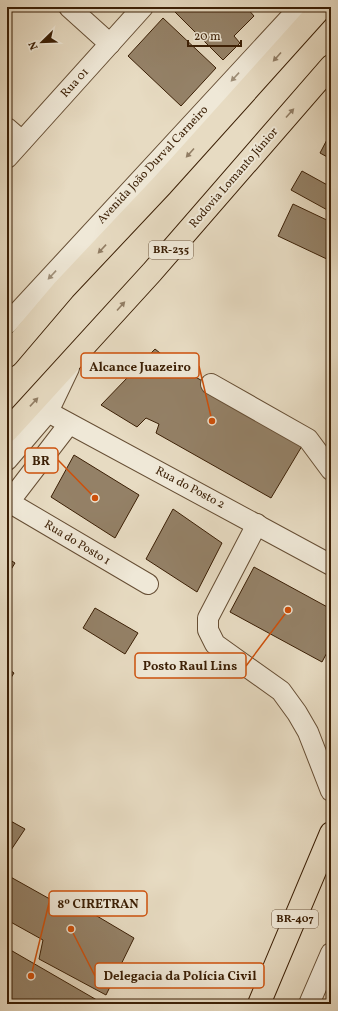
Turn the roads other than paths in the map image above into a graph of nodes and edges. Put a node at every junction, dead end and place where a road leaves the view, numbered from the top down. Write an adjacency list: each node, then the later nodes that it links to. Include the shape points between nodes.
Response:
1 (69, 7): 5 (street)
2 (143, 7): 5 (street, Rua 01)
3 (300, 7): 10 (street, Avenida João Durval Carneiro, one-way to 10)
4 (322, 7): 11 (highway, one-way to 11, via 162,185 64,289)
5 (110, 44): 8 (street, Rua 01)
6 (331, 66): 12 (highway, Rodovia Lomanto Júnior / BR-235, one-way to 6)
7 (7, 128): 8 (street)
8 (22, 141): 9 (street, Rua 01)
9 (7, 158)
10 (7, 324)
11 (7, 356)
12 (72, 362): 14 (street); 16 (highway, Rodovia Lomanto Júnior / BR-235, one-way to 12)
13 (211, 384): 18 (street, via 308,439)
14 (48, 412): 15 (street, Rua do Posto 2); 17 (street)
15 (69, 424): 19 (street); 20 (street, Rua do Posto 2)
16 (7, 431)
17 (7, 460)
18 (331, 470)
19 (8, 502): 22 (street, Rua do Posto 1)
20 (257, 524): 21 (street, Rua do Posto 2); 23 (street, via 208,618 208,630 215,644 281,692 308,732)
21 (331, 565)
22 (148, 584)
23 (331, 790)
24 (331, 833): 27 (highway, BR-407)
25 (331, 952): 26 (street)
26 (318, 997)
27 (259, 1004)

